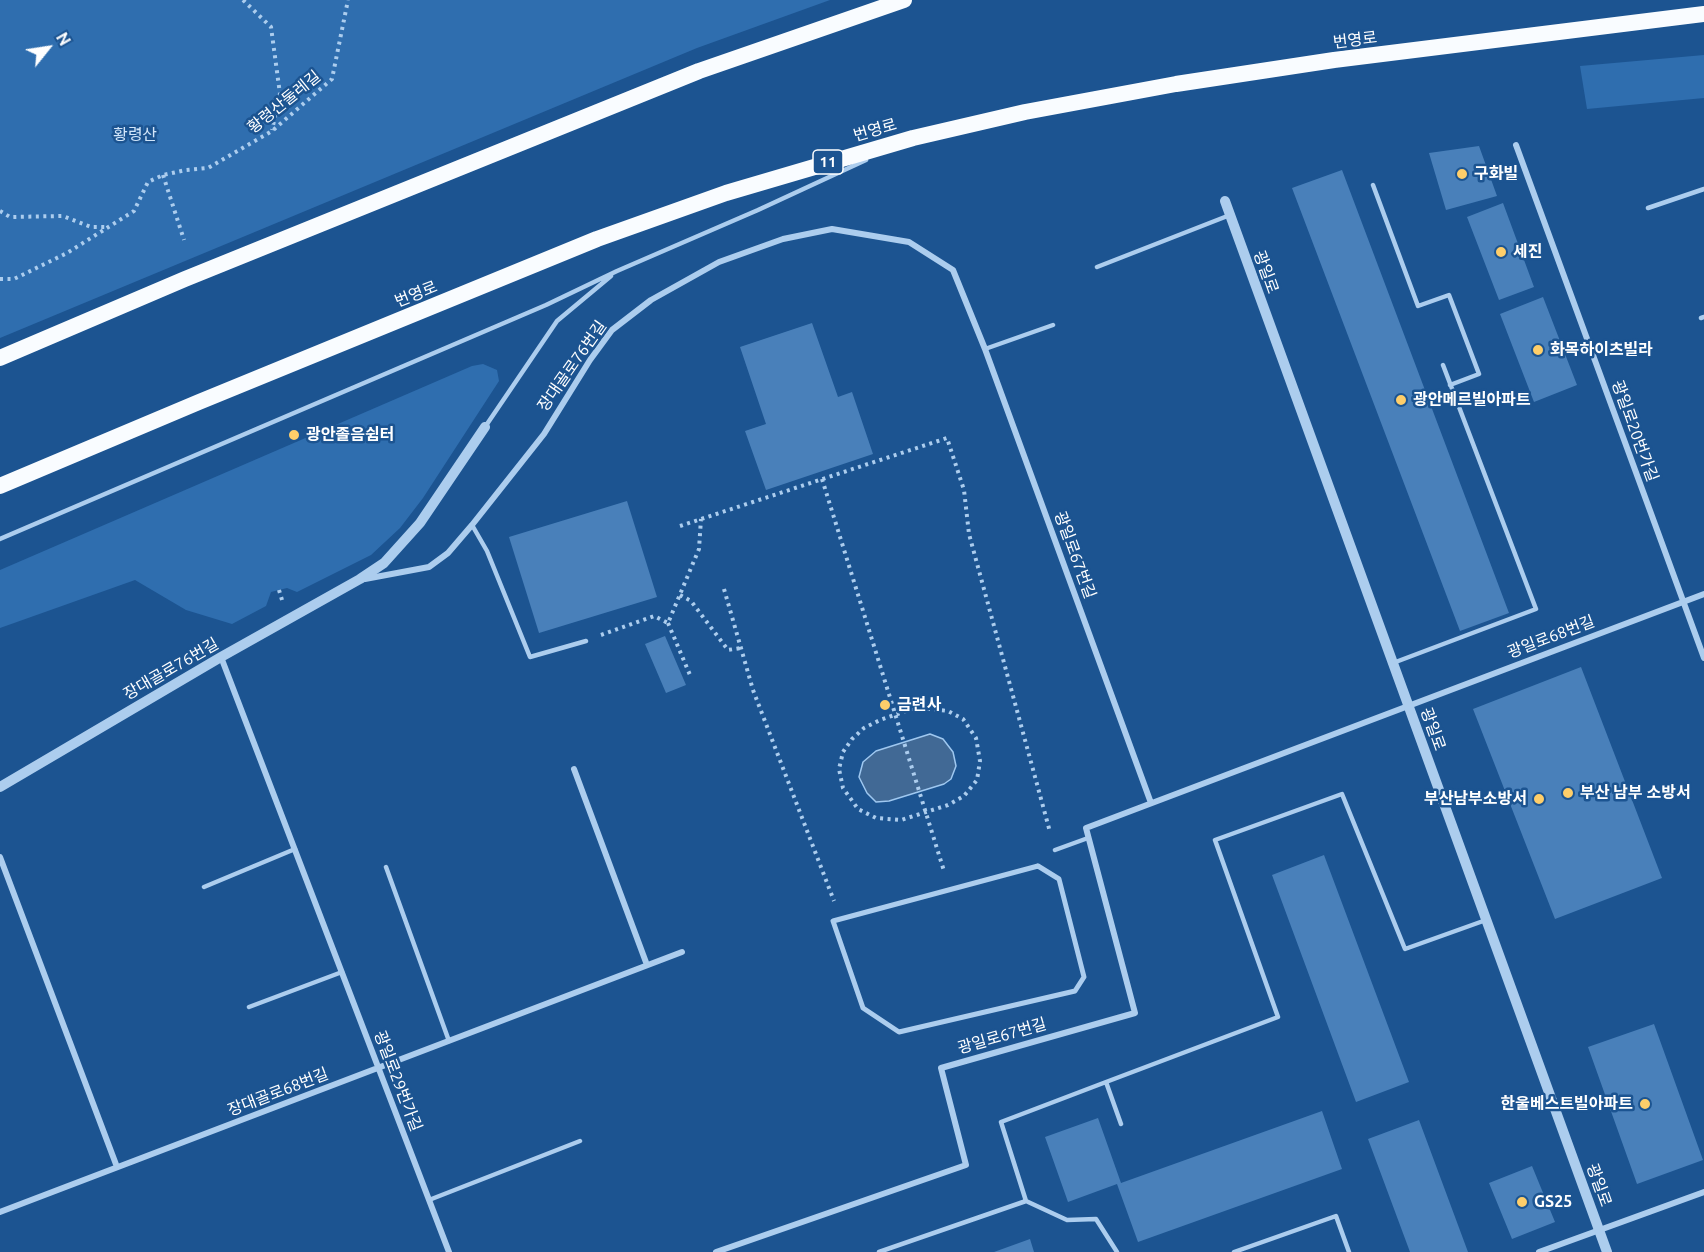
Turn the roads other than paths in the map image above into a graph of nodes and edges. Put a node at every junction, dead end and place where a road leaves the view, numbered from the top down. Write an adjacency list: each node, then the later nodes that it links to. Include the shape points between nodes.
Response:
1 (904, 0): 15 (highway, via 669,83)
2 (1704, 15): 3 (highway, 번영로 / 11, via 1187,82 1025,112)
3 (913, 138): 12 (lane); 19 (highway, 번영로 / 11, via 726,193 597,239)
4 (1516, 145): 24 (street, 광일로20번가길)
5 (1373, 185): 17 (lane, via 1418,306 1449,295 1479,374)
6 (1704, 189): 8 (lane)
7 (1225, 201): 9 (street, 광일로)
8 (1648, 208)
9 (1230, 215): 10 (lane); 28 (street, 광일로)
10 (1097, 267)
11 (953, 270): 14 (street, 광일로67번길); 20 (street, 장대골로76번길, via 909,242 832,229 783,239 719,262 651,300 612,330 544,434)
12 (617, 271): 18 (lane, via 557,321); 21 (lane)
13 (1053, 325): 14 (lane)
14 (985, 349): 32 (street, 광일로67번길)
15 (0, 358)
16 (1443, 365): 17 (lane)
17 (1450, 385): 28 (lane, via 1536,609)
18 (485, 427): 22 (street, 장대골로76번길, via 420,523 384,563)
19 (0, 486)
20 (472, 525): 22 (street, 장대골로76번길, via 448,553 429,567); 25 (lane, via 487,551 530,657)
21 (0, 539)
22 (360, 579): 26 (street, 장대골로76번길)
23 (1704, 594): 24 (street, 광일로68번길)
24 (1683, 602): 27 (street, 광일로20번가길); 29 (street, 광일로68번길)
25 (586, 641)
26 (221, 657): 31 (street, 장대골로76번길); 34 (street, 광일로29번가길)
27 (1704, 658)
28 (1393, 663): 29 (street, 광일로)
29 (1408, 705): 32 (street); 40 (street, 광일로)
30 (574, 769): 42 (street)
31 (0, 787)
32 (1151, 803): 33 (street, via 1086,828)
33 (1088, 838): 35 (lane); 57 (street, 광일로67번길, via 1135,1012 940,1068 966,1165)
34 (296, 849): 38 (lane); 43 (street, 광일로29번가길)
35 (1055, 850)
36 (0, 857): 50 (street)
37 (386, 867): 45 (lane)
38 (204, 888)
39 (841, 919): 39 (street, via 1038,866 1059,879 1084,977 1075,991 899,1032 863,1008 833,921)
40 (1486, 920): 47 (lane, via 1405,949 1342,794 1215,840 1278,1017); 55 (street, 광일로)
41 (682, 952): 42 (street, 장대골로68번길)
42 (647, 966): 45 (street, 장대골로68번길)
43 (342, 972): 44 (lane); 46 (street, 광일로29번가길)
44 (249, 1007)
45 (449, 1041): 46 (street, 장대골로68번길)
46 (379, 1068): 50 (street, 장대골로68번길); 52 (street, 광일로29번가길)
47 (1106, 1082): 48 (lane); 53 (lane, via 1001,1122)
48 (1121, 1124)
49 (580, 1141): 52 (lane)
50 (117, 1167): 54 (street, 장대골로68번길)
51 (1704, 1192): 55 (street)
52 (429, 1200): 56 (street, 광일로29번가길)
53 (1026, 1201): 58 (lane); 59 (lane, via 1067,1220 1096,1219)
54 (0, 1212)
55 (1599, 1230): 62 (street); 63 (street, 광일로)
56 (449, 1252)
57 (716, 1252)
58 (879, 1252)
59 (1117, 1252)
60 (1234, 1252): 61 (lane, via 1336,1216)
61 (1349, 1252)
62 (1539, 1252)
63 (1608, 1252)

